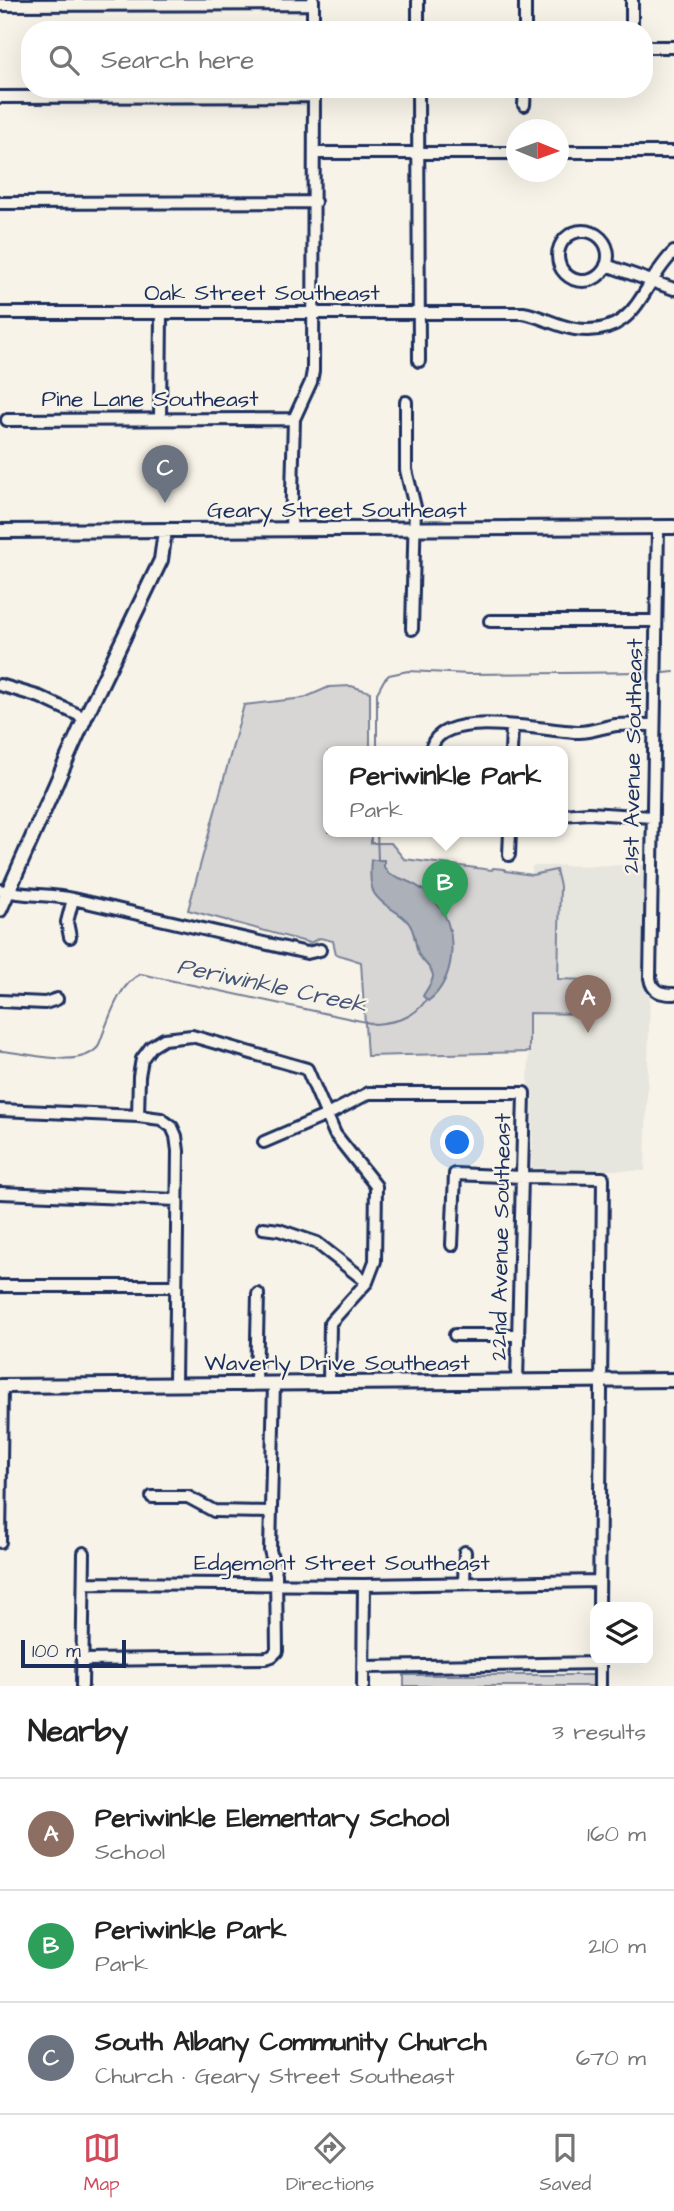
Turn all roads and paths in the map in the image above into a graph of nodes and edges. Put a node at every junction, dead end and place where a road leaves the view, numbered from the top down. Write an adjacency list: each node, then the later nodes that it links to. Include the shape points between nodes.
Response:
1 (418, 0): 7 (street)
2 (525, 0): 8 (street)
3 (632, 0): 9 (street)
4 (313, 2): 5 (street); 6 (street)
5 (0, 5)
6 (313, 21)
7 (418, 21)
8 (525, 21)
9 (632, 21)
10 (653, 47): 11 (street)
11 (674, 47)
12 (0, 97): 13 (street)
13 (21, 97)
14 (314, 98): 20 (street)
15 (418, 98): 21 (street)
16 (524, 98): 17 (street)
17 (524, 105)
18 (569, 152): 19 (street)
19 (674, 152)
20 (314, 153): 21 (street); 23 (street)
21 (418, 153): 22 (street); 32 (street)
22 (506, 153)
23 (315, 202): 24 (street); 31 (street)
24 (0, 203)
25 (674, 252): 27 (street, Oak Street Southeast)
26 (606, 265): 26 (street, via 606,246 592,233 573,233 559,247 560,266 573,279 593,279); 27 (street)
27 (652, 283): 28 (street); 32 (street, Oak Street Southeast, via 624,318 594,329 575,329 523,313)
28 (674, 289)
29 (0, 313): 30 (street, Oak Street Southeast)
30 (161, 313): 31 (street, Oak Street Southeast); 35 (street)
31 (314, 313): 32 (street, Oak Street Southeast); 36 (street, via 311,383)
32 (419, 313): 33 (street)
33 (419, 361)
34 (406, 402): 40 (street, via 406,470)
35 (160, 418): 36 (street, Pine Lane Southeast); 37 (street, Pine Lane Southeast)
36 (294, 419): 41 (street)
37 (7, 420)
38 (658, 527): 39 (main road, Geary Street Southeast); 40 (main road, Geary Street Southeast); 45 (street, 21st Avenue Southeast)
39 (674, 527)
40 (415, 528): 41 (main road, Geary Street Southeast); 46 (street)
41 (291, 530): 43 (main road, Geary Street Southeast)
42 (0, 531): 43 (main road, Geary Street Southeast)
43 (164, 531): 48 (main road, via 161,560)
44 (490, 621): 45 (street)
45 (656, 621): 49 (street, 21st Avenue Southeast)
46 (412, 629)
47 (0, 685): 48 (street)
48 (85, 718): 57 (main road)
49 (654, 725): 50 (street, via 616,725 583,733); 54 (street, 21st Avenue Southeast)
50 (512, 726): 51 (street, via 460,726 437,736); 52 (street)
51 (432, 746)
52 (512, 746)
53 (568, 815): 54 (street)
54 (652, 817): 62 (street, 21st Avenue Southeast, via 652,986)
55 (510, 837): 56 (street)
56 (509, 855)
57 (4, 891): 58 (street); 59 (main road)
58 (73, 899): 60 (street, via 67,922); 61 (street, via 307,953)
59 (0, 910)
60 (70, 937)
61 (320, 950)
62 (674, 994)
63 (57, 999): 64 (street)
64 (0, 1002)
65 (0, 1110): 67 (street)
66 (327, 1115): 67 (street, via 307,1069 192,1036 164,1039 142,1059); 68 (street); 69 (street, 22nd Avenue Southeast, via 369,1093 524,1093); 74 (street, via 335,1134 376,1186 375,1261)
67 (138, 1116): 71 (street, via 161,1119 172,1127 178,1151)
68 (264, 1142)
69 (522, 1177): 73 (street, via 455,1174); 79 (street, 22nd Avenue Southeast); 82 (street, via 603,1178)
70 (0, 1193): 71 (street)
71 (177, 1200): 76 (street)
72 (263, 1228): 74 (street, via 317,1243)
73 (452, 1245)
74 (367, 1282): 86 (street, via 330,1323)
75 (0, 1286): 76 (street)
76 (175, 1286): 83 (street)
77 (258, 1294): 84 (street)
78 (456, 1335): 79 (street)
79 (519, 1335): 81 (street, 22nd Avenue Southeast)
80 (674, 1380): 82 (main road, Waverly Drive Southeast)
81 (517, 1382): 82 (main road, Waverly Drive Southeast); 86 (main road, Waverly Drive Southeast)
82 (600, 1382): 93 (street)
83 (174, 1383): 84 (main road, Waverly Drive Southeast); 87 (main road, Waverly Drive Southeast)
84 (256, 1383): 85 (main road, Waverly Drive Southeast)
85 (274, 1383): 86 (main road, Waverly Drive Southeast); 89 (street)
86 (329, 1383)
87 (1, 1386): 90 (street)
88 (152, 1497): 89 (street, via 188,1497 214,1511)
89 (271, 1511): 96 (street)
90 (0, 1542)
91 (465, 1552): 95 (street)
92 (84, 1553): 94 (street)
93 (599, 1581): 95 (street, Edgemont Street Southeast); 98 (street)
94 (84, 1583): 96 (street, Edgemont Street Southeast); 99 (street)
95 (464, 1583): 97 (street, Edgemont Street Southeast)
96 (276, 1584): 97 (street, Edgemont Street Southeast); 99 (street, via 277,1651 272,1656)
97 (364, 1585): 102 (street)
98 (599, 1602)
99 (82, 1660): 103 (street)
100 (590, 1661): 102 (street)
101 (600, 1665): 105 (street)
102 (363, 1667): 104 (street)
103 (82, 1686)
104 (363, 1686)
105 (600, 1686)

